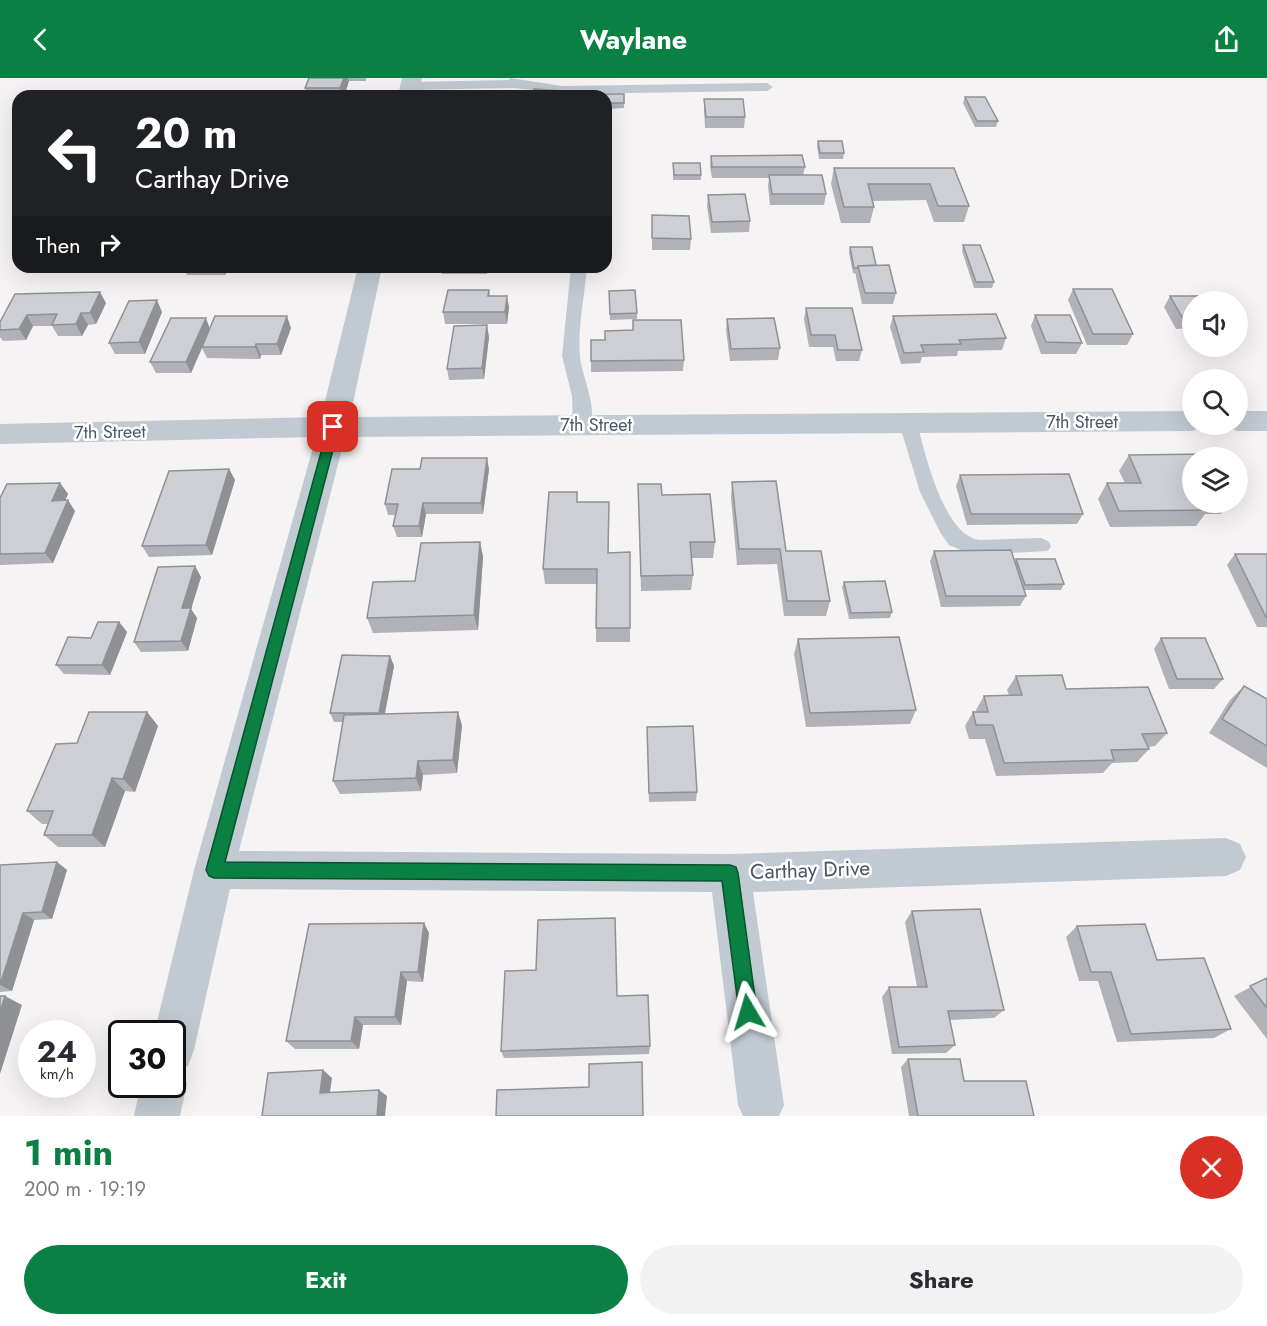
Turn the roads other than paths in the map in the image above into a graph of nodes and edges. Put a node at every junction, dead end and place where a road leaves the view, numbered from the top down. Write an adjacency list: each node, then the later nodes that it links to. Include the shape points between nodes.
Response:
1 (515, 81): 2 (lane); 3 (lane, via 562,90)
2 (410, 87)
3 (767, 87)
4 (369, 273): 11 (street)
5 (578, 273): 10 (lane, via 571,356 581,396)
6 (1248, 421): 7 (street)
7 (1267, 421)
8 (1182, 422): 9 (street, 7th Street)
9 (908, 423): 10 (street, 7th Street); 13 (lane, via 916,458 948,532 966,546)
10 (582, 426): 11 (street, 7th Street)
11 (333, 427): 12 (street, 7th Street); 15 (street)
12 (0, 434)
13 (1041, 546)
14 (1226, 857): 16 (street, Carthay Drive)
15 (214, 870): 16 (street, Carthay Drive); 17 (street)
16 (730, 873): 19 (street)
17 (179, 1020)
18 (161, 1098): 20 (street)
19 (761, 1105)
20 (157, 1116)

